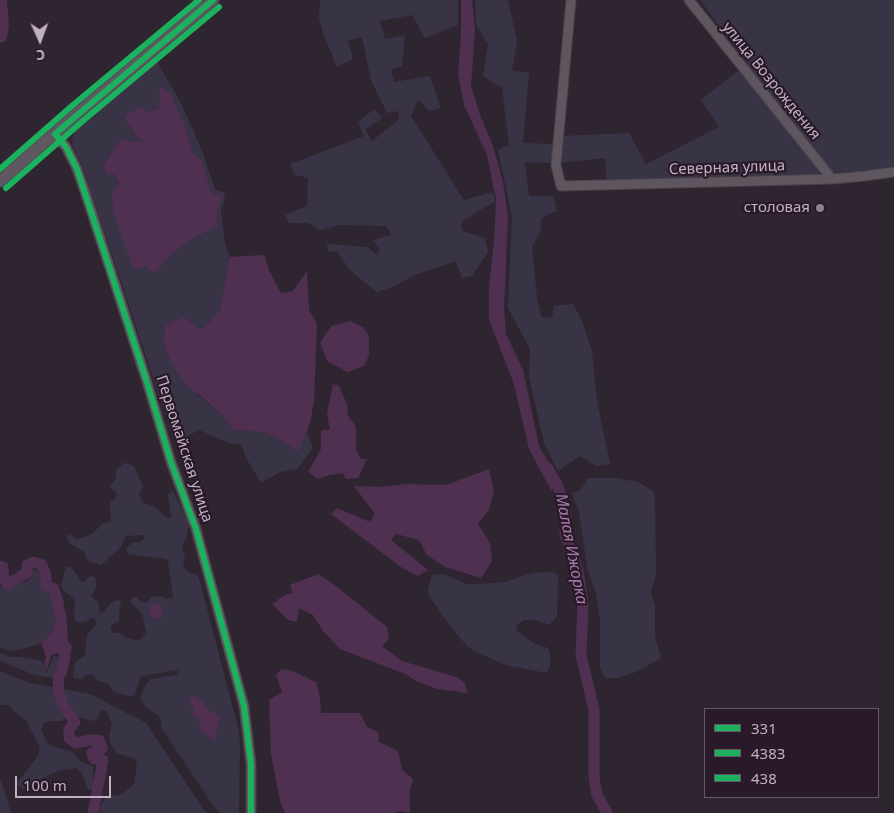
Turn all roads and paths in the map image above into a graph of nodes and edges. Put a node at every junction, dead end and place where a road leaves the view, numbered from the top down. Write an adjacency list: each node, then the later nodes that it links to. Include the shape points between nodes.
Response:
1 (213, 0): 6 (main road)
2 (563, 0): 5 (street)
3 (571, 0): 5 (street)
4 (689, 0): 8 (street, улица Возрождения)
5 (569, 14): 8 (street, Северная улица, via 556,166 561,186)
6 (55, 134): 9 (main road); 10 (street, Первомайская улица, via 77,169 171,462 196,529 244,706 251,764)
7 (894, 172): 8 (street, Северная улица)
8 (832, 179)
9 (0, 181)
10 (251, 813)

